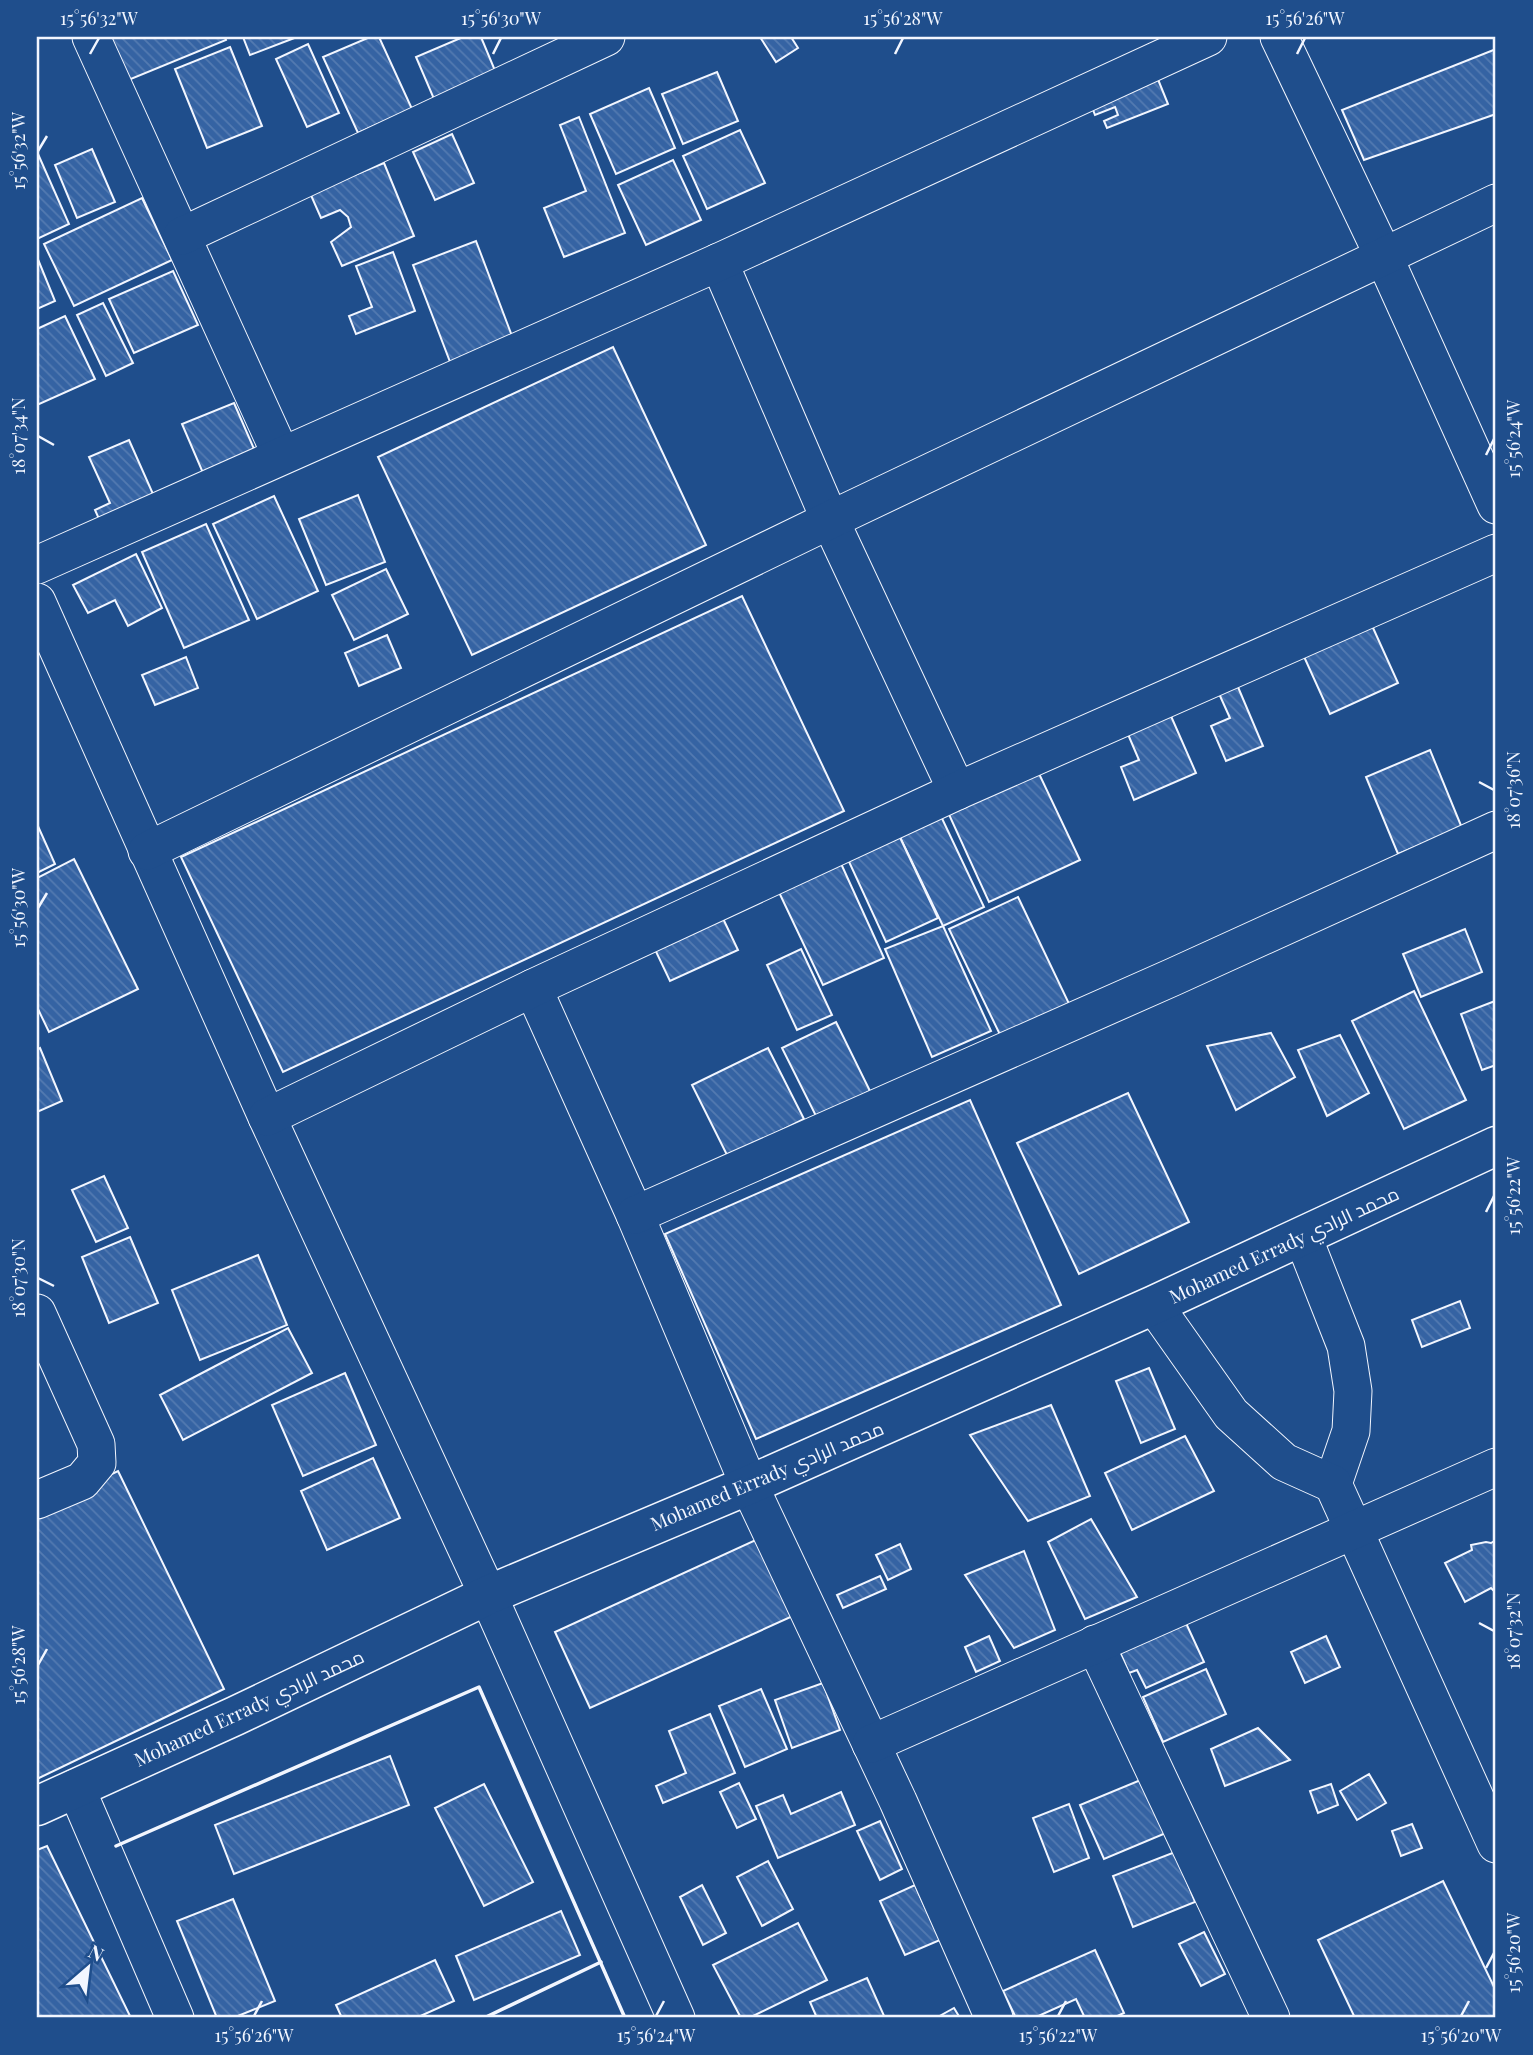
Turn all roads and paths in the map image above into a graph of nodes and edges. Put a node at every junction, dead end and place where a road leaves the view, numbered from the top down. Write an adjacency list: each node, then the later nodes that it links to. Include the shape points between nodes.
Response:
1 (91, 37): 6 (street)
2 (606, 37): 6 (street)
3 (1208, 37): 8 (street)
4 (1279, 37): 7 (street)
5 (1496, 203): 7 (street)
6 (182, 236): 9 (street)
7 (1384, 257): 10 (street); 11 (street)
8 (719, 262): 9 (street); 11 (street)
9 (281, 455): 13 (street)
10 (1496, 505)
11 (830, 520): 15 (street); 17 (street)
12 (1496, 553): 15 (street)
13 (37, 565)
14 (37, 602): 17 (street)
15 (957, 791): 18 (street)
16 (1496, 830): 21 (street)
17 (146, 851): 19 (street)
18 (533, 988): 19 (street); 21 (street)
19 (267, 1117): 30 (street)
20 (1496, 1146): 22 (street, Mohamed Errady محمد الرادي)
21 (635, 1215): 27 (street)
22 (1303, 1237): 23 (street, Mohamed Errady محمد الرادي); 26 (street, via 1346,1346 1353,1391 1351,1431)
23 (1154, 1306): 26 (street, via 1231,1413 1284,1462); 27 (street, Mohamed Errady محمد الرادي)
24 (41, 1333): 28 (street, via 96,1444 97,1463 82,1481)
25 (1496, 1467): 29 (street)
26 (1333, 1484): 29 (street)
27 (749, 1486): 30 (street, Mohamed Errady محمد الرادي); 32 (street)
28 (37, 1500)
29 (1353, 1529): 31 (street); 35 (street)
30 (488, 1595): 33 (street, Mohamed Errady محمد الرادي); 37 (street)
31 (1095, 1644): 32 (street); 39 (street)
32 (870, 1744): 38 (street)
33 (76, 1788): 34 (street, Mohamed Errady محمد الرادي); 36 (street)
34 (37, 1806)
35 (1496, 1844)
36 (175, 2018)
37 (676, 2018)
38 (994, 2018)
39 (1271, 2018)

